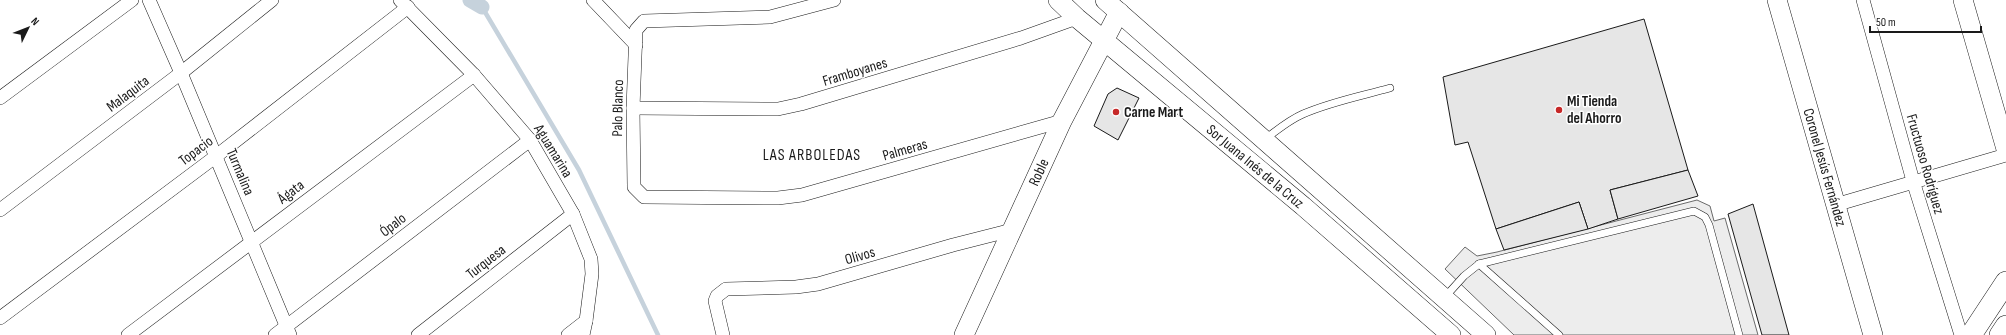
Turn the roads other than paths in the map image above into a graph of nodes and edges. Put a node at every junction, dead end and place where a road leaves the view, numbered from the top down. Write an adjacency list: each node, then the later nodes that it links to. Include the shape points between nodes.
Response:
1 (132, 0): 18 (street)
2 (149, 0): 15 (street, Turmalina)
3 (272, 0): 15 (street, Malaquita)
4 (593, 0): 14 (street)
5 (834, 0): 14 (street, Palo Blanco, via 770,17 644,21 636,30)
6 (1058, 0): 12 (main road, Sor Juana Inés de la Cruz)
7 (1777, 0): 28 (main road, Coronel Jesús Fernández)
8 (1863, 0): 26 (street, Fructuoso Rodríguez)
9 (1963, 0): 23 (main road)
10 (404, 3): 16 (street, Aguamarina); 25 (street, Topacio)
11 (1114, 6): 13 (main road, Roble); 22 (main road, Sor Juana Inés de la Cruz)
12 (1077, 18): 13 (main road, Sor Juana Inés de la Cruz); 19 (street, Framboyanes, via 1021,38 778,109)
13 (1104, 40): 20 (main road, Roble); 47 (main road, Sor Juana Inés de la Cruz, via 1303,206)
14 (636, 45): 19 (street, Palo Blanco)
15 (182, 74): 25 (street, Turmalina); 29 (street, Malaquita)
16 (474, 75): 21 (street, Aguamarina); 32 (street, Ágata)
17 (1390, 88): 22 (lane, via 1302,114)
18 (0, 98)
19 (633, 108): 27 (street, Palo Blanco, via 634,188)
20 (1062, 121): 27 (street, Palmeras, via 802,195 778,198 644,196); 31 (main road, Roble)
21 (530, 140): 30 (street, Aguamarina); 39 (street, Ópalo)
22 (1264, 140): 35 (main road, Sor Juana Inés de la Cruz)
23 (2006, 149)
24 (2006, 155): 26 (street)
25 (215, 156): 32 (street, Turmalina); 36 (street, Topacio)
26 (1913, 181): 28 (street); 52 (street, Fructuoso Rodríguez)
27 (637, 191)
28 (1835, 205): 51 (main road, Coronel Jesús Fernández)
29 (0, 210)
30 (573, 214): 37 (street, Aguamarina, via 591,260 592,274); 42 (street, Turquesa)
31 (1012, 230): 45 (street, Olivos, via 818,284 796,288 726,289 715,301); 46 (main road, Roble)
32 (252, 241): 39 (street, Turmalina); 40 (street, Ágata)
33 (1479, 264): 35 (lane); 49 (lane); 50 (lane, via 1694,211 1705,216 1709,225)
34 (2006, 282): 53 (main road)
35 (1444, 298): 48 (main road, Sor Juana Inés de la Cruz)
36 (0, 318)
37 (586, 321): 43 (street); 44 (street, Aguamarina)
38 (2006, 326): 54 (main road)
39 (288, 331): 41 (street, Ópalo)
40 (128, 335)
41 (275, 335)
42 (418, 335)
43 (568, 335)
44 (582, 335)
45 (724, 335)
46 (964, 335)
47 (1451, 335)
48 (1486, 335)
49 (1559, 335)
50 (1739, 335)
51 (1873, 335)
52 (1961, 335)
53 (1971, 335)
54 (2000, 335)

